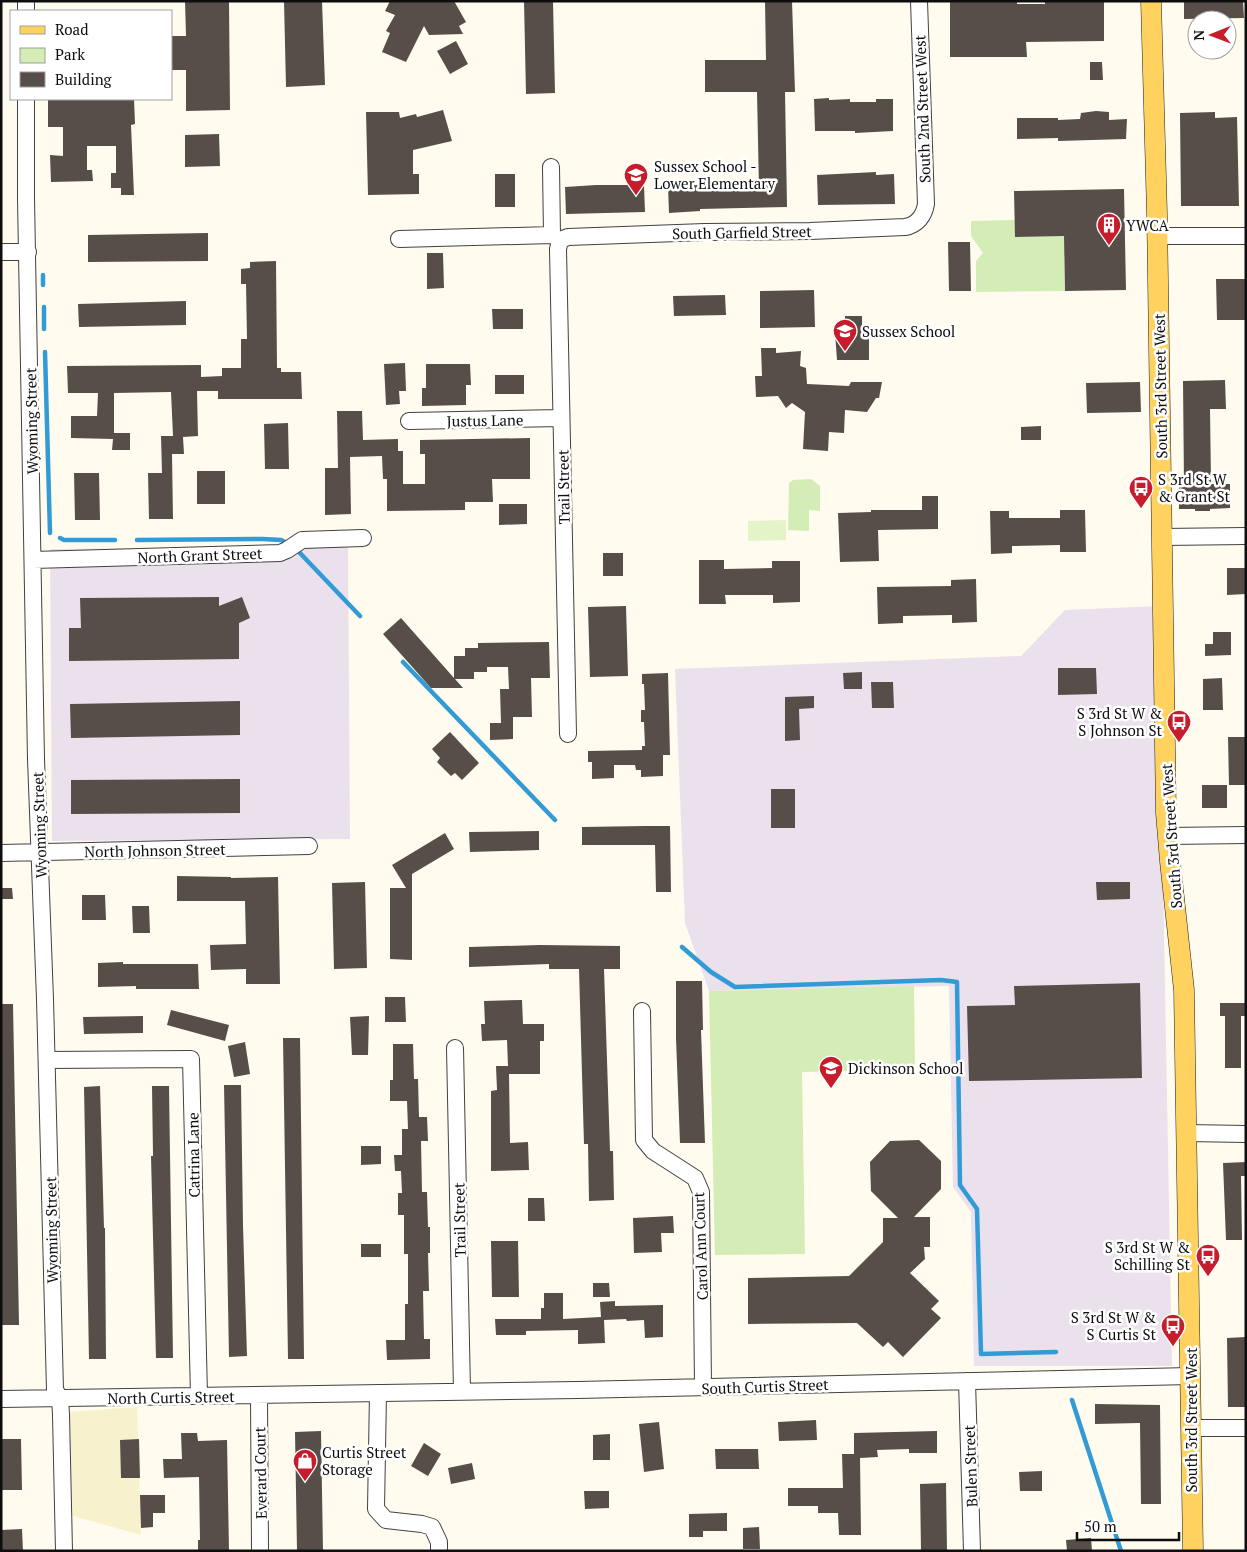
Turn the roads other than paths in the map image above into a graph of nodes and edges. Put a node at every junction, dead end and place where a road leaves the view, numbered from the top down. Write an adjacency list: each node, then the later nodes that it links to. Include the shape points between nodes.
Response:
1 (919, 1): 5 (street, South 2nd Street West, via 926,204)
2 (1151, 1): 6 (main road, South 3rd Street West)
3 (26, 100): 11 (street, Wyoming Street)
4 (551, 167): 8 (street, Trail Street)
5 (922, 217): 8 (street, South Garfield Street, via 905,227)
6 (1157, 236): 7 (street); 15 (main road, South 3rd Street West)
7 (1246, 236)
8 (556, 238): 9 (street, South Garfield Street); 12 (street, Trail Street)
9 (399, 239)
10 (1, 252): 11 (street)
11 (28, 252): 17 (street, Wyoming Street)
12 (561, 418): 13 (street, Justus Lane); 18 (street, Trail Street)
13 (409, 421)
14 (1246, 536): 15 (street)
15 (1162, 537): 20 (main road, South 3rd Street West)
16 (363, 538): 17 (street, North Grant Street, via 302,540 280,553)
17 (33, 560): 23 (street, Wyoming Street)
18 (568, 734)
19 (1246, 835): 20 (street)
20 (1168, 836): 27 (main road, South 3rd Street West, via 1184,990)
21 (309, 846): 23 (street, North Johnson Street)
22 (1, 853): 23 (street, North Johnson Street)
23 (39, 853): 26 (street, Wyoming Street)
24 (642, 1011): 31 (street, Carol Ann Court, via 644,1140 653,1151 695,1178 701,1192)
25 (455, 1048): 32 (street, Trail Street)
26 (47, 1060): 36 (street, Catrina Lane, via 191,1059); 37 (street, Wyoming Street, via 55,1390)
27 (1186, 1134): 28 (street); 29 (main road, South 3rd Street West)
28 (1246, 1134)
29 (1190, 1376): 30 (street, South Curtis Street); 39 (main road, South 3rd Street West)
30 (967, 1381): 31 (street, South Curtis Street); 44 (street, Bulen Street)
31 (703, 1388): 32 (street, South Curtis Street)
32 (462, 1391): 34 (street, South Curtis Street)
33 (341, 1394): 34 (street, South Curtis Street); 35 (street, North Curtis Street)
34 (378, 1394): 43 (street, via 376,1509 386,1520 432,1528 439,1542)
35 (259, 1395): 36 (street, North Curtis Street); 42 (street, Everard Court)
36 (199, 1396): 37 (street, North Curtis Street)
37 (60, 1398): 38 (street, North Curtis Street); 41 (street, Wyoming Street)
38 (1, 1399)
39 (1190, 1428): 40 (street); 45 (main road, South 3rd Street West)
40 (1246, 1428)
41 (64, 1551)
42 (260, 1551)
43 (439, 1551)
44 (972, 1551)
45 (1193, 1551)

